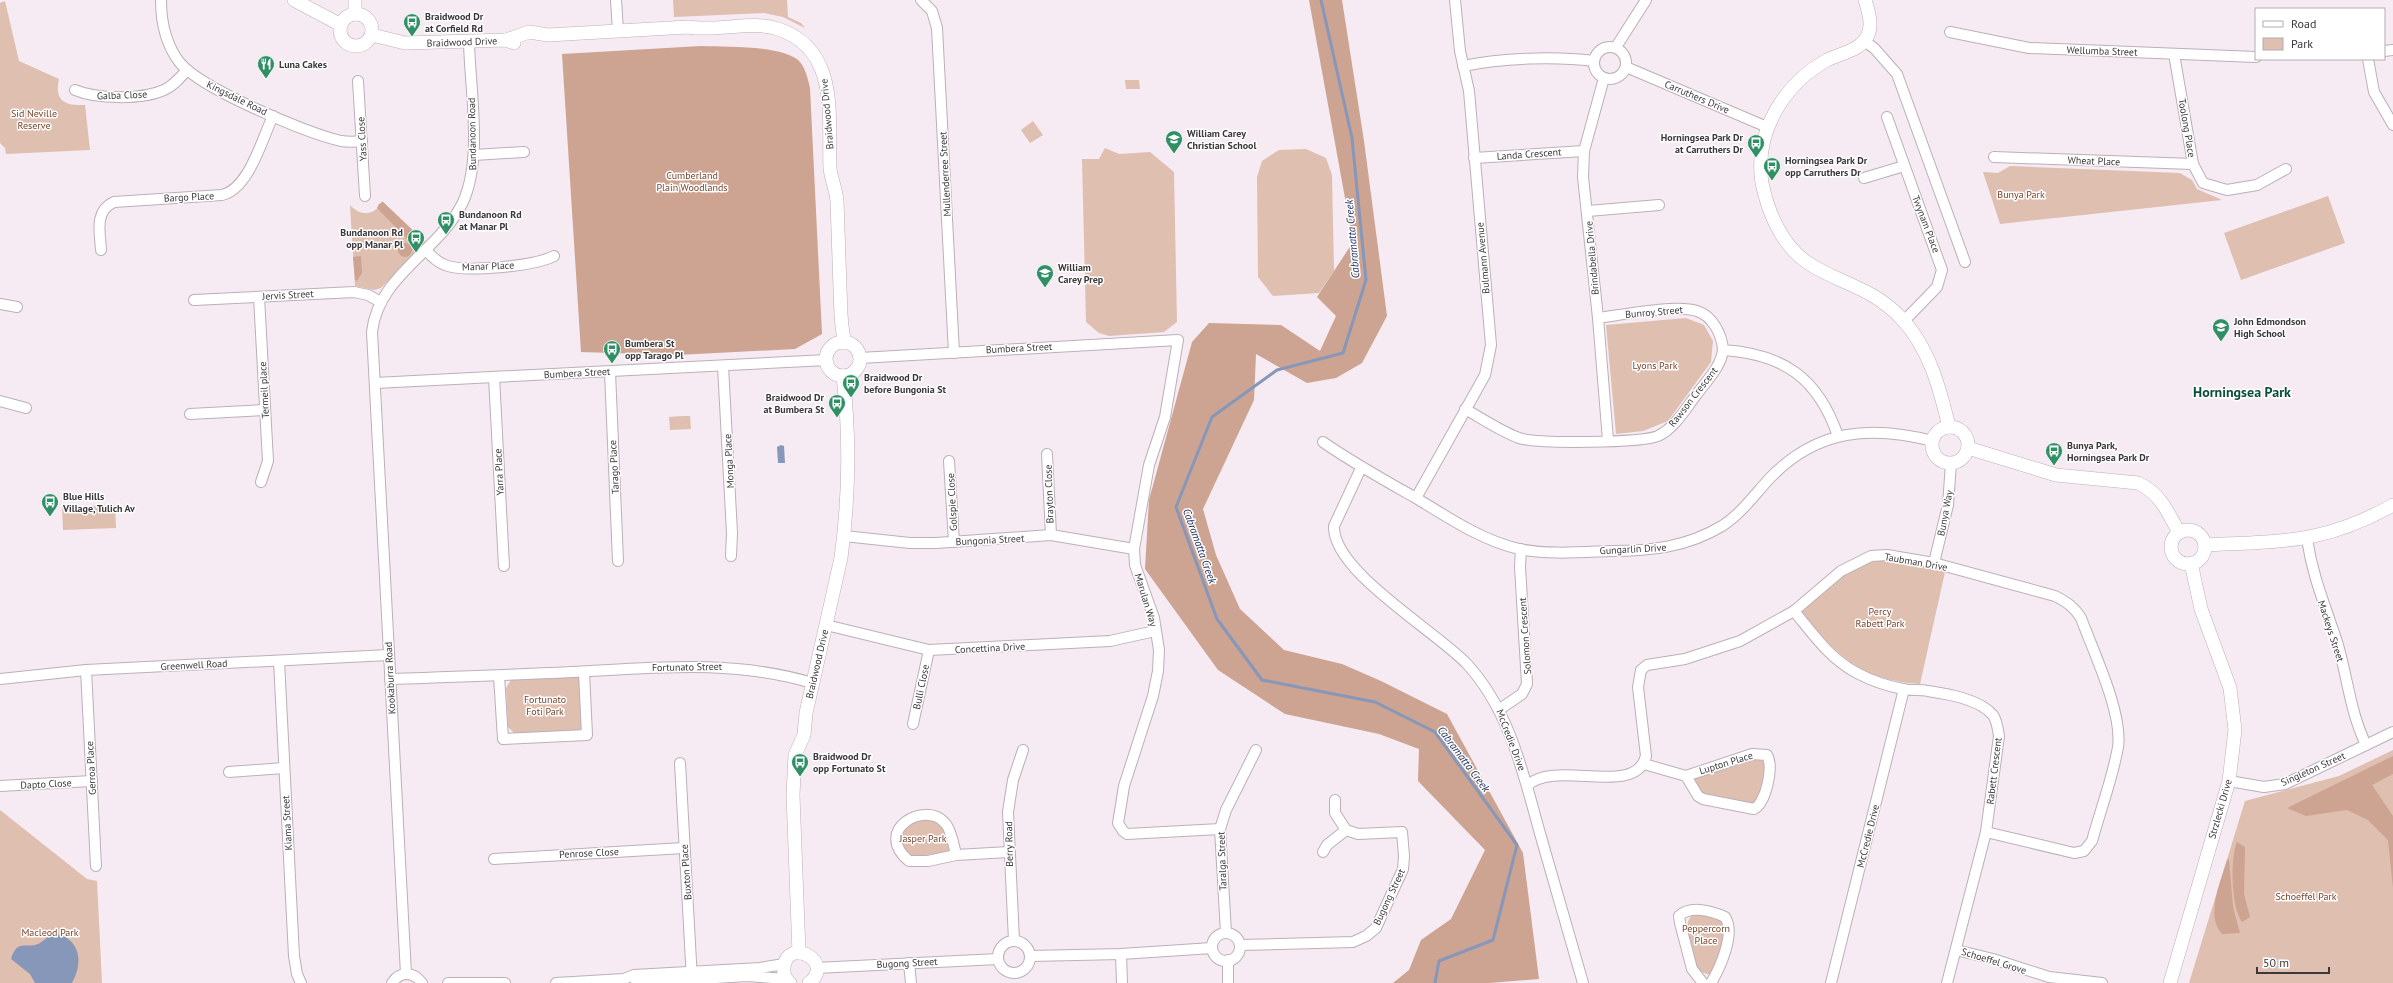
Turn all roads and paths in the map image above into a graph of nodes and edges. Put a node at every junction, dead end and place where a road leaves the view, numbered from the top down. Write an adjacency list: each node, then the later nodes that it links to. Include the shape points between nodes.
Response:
1 (161, 0): 23 (street, Kingsdale Road, via 162,22 167,39 175,56)
2 (294, 0): 10 (street)
3 (355, 0): 9 (street)
4 (616, 0): 11 (street)
5 (921, 0): 58 (street, Mullenderree Street, via 932,11 937,28)
6 (1455, 0): 21 (street, Bulmann Avenue)
7 (1646, 0): 16 (street)
8 (1865, 0): 14 (street, via 1870,24 1869,33)
9 (355, 14): 10 (street, via 346,17); 13 (street, via 369,20)
10 (341, 26): 13 (street, via 341,36 354,46 365,44)
11 (618, 31): 15 (street, Braidwood Drive, via 536,34 528,32 506,40); 56 (street, Braidwood Drive, via 688,27 707,30 771,27 792,35 805,44 814,55 827,87 830,166 836,193)
12 (1950, 32): 17 (street, Wellumba Street, via 2029,48)
13 (372, 35): 15 (street, Braidwood Drive, via 406,43)
14 (1864, 41): 30 (street, via 1807,73 1789,91); 47 (street, via 1874,48 1897,74)
15 (469, 42): 34 (street, Bundanoon Road)
16 (1616, 47): 20 (street, via 1606,46 1600,49); 22 (street, via 1625,54)
17 (2174, 54): 18 (street, Wellumba Street); 37 (street, Toolong Place)
18 (2255, 57)
19 (2368, 60): 29 (street, via 2374,92)
20 (1594, 61): 21 (street, via 1574,58); 24 (street, via 1597,72)
21 (1463, 66): 36 (street, Bulmann Avenue)
22 (1626, 67): 24 (street, via 1619,77); 30 (street, Carruthers Drive)
23 (187, 70): 26 (street, Galba Close, via 170,87 152,94 94,97); 27 (street, Kingsdale Road, via 220,90)
24 (1604, 78): 32 (street, Brindabella Drive)
25 (358, 82): 31 (street, Yass Close)
26 (75, 90)
27 (273, 116): 31 (street, Kingsdale Road, via 340,141); 44 (street, Bargo Place, via 238,188 222,195 114,202 105,207 101,215)
28 (1887, 117): 38 (street, Twynam Place)
29 (2393, 124)
30 (1767, 127): 54 (street, via 1761,157 1762,183 1772,215 1784,238 1808,263 1879,298)
31 (362, 141): 41 (street, Yass Close)
32 (1584, 151): 36 (street, Landa Crescent); 43 (street, Brindabella Drive, via 1583,177)
33 (524, 152): 34 (street)
34 (474, 155): 45 (street, Bundanoon Road, via 472,176 462,204)
35 (1994, 157): 37 (street, Wheat Place)
36 (1474, 158): 68 (street, Bulmann Avenue, via 1491,345 1485,375)
37 (2193, 164): 39 (street, Toolong Place, via 2203,183 2227,190 2257,185)
38 (1904, 166): 40 (street); 54 (street, Twynam Place, via 1942,270 1937,287)
39 (2286, 169)
40 (1864, 178)
41 (365, 196)
42 (1659, 205): 43 (street)
43 (1588, 211): 53 (street, Brindabella Drive)
44 (101, 250)
45 (426, 250): 46 (street, Manar Place, via 443,264 462,268 528,264); 50 (street, Bundanoon Road)
46 (554, 256)
47 (1964, 262)
48 (259, 297): 49 (street, Jervis Street); 50 (street, Jervis Street, via 354,292); 69 (street, Termeil place)
49 (194, 300)
50 (379, 301): 65 (street, Bundanoon Road, via 372,332)
51 (0, 304): 52 (street)
52 (17, 307)
53 (1598, 318): 57 (street, Bunroy Street, via 1669,310 1697,310 1714,325 1720,335); 73 (street, Brindabella Drive)
54 (1904, 321): 71 (street, via 1913,333 1936,380)
55 (1178, 340): 58 (street, Bumbera Street); 91 (street, Marulan Way, via 1164,423 1149,465)
56 (845, 343): 59 (street, via 855,348); 60 (street, via 832,347)
57 (1723, 350): 72 (street, via 1767,356 1789,367 1808,382 1822,398); 73 (street, Rawson Crescent, via 1718,367 1666,431 1638,440)
58 (954, 353): 59 (street, Bumbera Street)
59 (860, 358): 63 (street, via 854,372)
60 (827, 360): 61 (street, Bumbera Street); 63 (street, via 834,373)
61 (723, 366): 62 (street, Bumbera Street); 92 (street, Monga Place)
62 (610, 372): 64 (street, Bumbera Street); 93 (street, Tarago Place)
63 (843, 376): 86 (street, Braidwood Drive, via 847,461)
64 (494, 378): 65 (street, Bumbera Street); 96 (street, Yarra Place)
65 (375, 383): 101 (street, Kookaburra Road)
66 (0, 401): 67 (street)
67 (26, 408)
68 (1466, 409): 73 (street, Rawson Crescent, via 1510,434 1530,441); 82 (street, Bulmann Avenue)
69 (265, 410): 70 (street); 81 (street, Termeil place, via 268,461)
70 (190, 414)
71 (1949, 427): 74 (street, via 1939,432); 76 (street, via 1962,432 1967,439)
72 (1838, 436): 74 (street, Gungarlin Drive, via 1879,431); 90 (street, Gungarlin Drive, via 1801,453 1785,464 1734,518 1684,544 1670,548 1634,551)
73 (1608, 440)
74 (1933, 441): 79 (street, via 1936,456)
75 (1323, 442): 80 (street, Gungarlin Drive)
76 (1968, 448): 79 (street, via 1962,459); 84 (street, via 2056,475 2138,483 2147,487 2161,500)
77 (1047, 454): 85 (street, Brayton Close)
78 (949, 461): 88 (street, Golspie Close)
79 (1951, 463): 94 (street, Bunya Way, via 1948,505)
80 (1361, 468): 82 (street, Gungarlin Drive); 110 (street, McCredie Drive, via 1334,526 1336,541 1355,571 1467,664)
81 (261, 482)
82 (1416, 498): 90 (street, Gungarlin Drive, via 1488,539)
83 (2393, 505): 87 (street, via 2356,524)
84 (2179, 533): 89 (street, via 2187,530 2194,532); 95 (street, via 2172,542 2173,555 2182,563)
85 (1051, 535): 88 (street, Bungonia Street); 91 (street, Bungonia Street)
86 (844, 536): 88 (street, Bungonia Street, via 910,544); 98 (street, Braidwood Drive, via 842,558)
87 (2307, 539): 89 (street, via 2274,543); 113 (street, Mackeys Street, via 2316,582 2338,645 2352,711)
88 (954, 542)
89 (2205, 545): 95 (street, via 2201,557)
90 (1521, 549): 110 (street, Solomon Crescent, via 1528,680 1522,694)
91 (1134, 550): 99 (street, Marulan Way, via 1135,565 1154,618)
92 (731, 556)
93 (618, 561)
94 (1934, 563): 97 (street, Taubman Drive, via 1888,555 1871,556 1841,571); 128 (street, Taubman Drive, via 2056,596 2075,608 2081,618 2117,720 2118,746 2092,841 2084,851 2074,853)
95 (2191, 563): 122 (street, Strzlecki Drive, via 2201,609 2233,703 2235,730)
96 (504, 566)
97 (1794, 611): 109 (street, Rabett Crescent, via 1829,653 1839,661 1879,684); 117 (street, Taubman Drive, via 1740,642 1685,659 1647,665 1641,670 1638,687 1646,746)
98 (826, 625): 100 (street, Concettina Drive); 108 (street, Braidwood Drive)
99 (1155, 631): 100 (street, Concettina Drive, via 1110,640); 126 (street, Marulan Way, via 1159,650 1158,672 1153,696 1124,786 1119,814 1120,827 1128,834)
100 (929, 650): 111 (street, Bulli Close)
101 (389, 655): 102 (street, Greenwell Road); 107 (street, Kookaburra Road)
102 (279, 661): 103 (street, Greenwell Road); 118 (street, Kiama Street)
103 (86, 670): 106 (street, Greenwell Road); 121 (street, Gerroa Place)
104 (584, 672): 105 (street, Fortunato Street); 105 (street, via 587,735 503,739); 108 (street, Fortunato Street, via 723,666 771,672)
105 (499, 676): 107 (street, Fortunato Street)
106 (0, 679)
107 (390, 679): 148 (street, Kookaburra Road)
108 (812, 683): 140 (street, Braidwood Drive, via 804,735 796,755 793,795)
109 (1904, 690): 128 (street, Rabett Crescent, via 1926,690 1962,699 1981,706 1993,716 1999,736); 168 (street, McCredie Drive)
110 (1500, 709): 124 (street, McCredie Drive)
111 (913, 724)
112 (2393, 732): 113 (street, Singleton Street)
113 (2366, 745): 122 (street, Singleton Street, via 2285,784 2264,787)
114 (1023, 750): 130 (street, Berry Road, via 1010,795)
115 (1256, 750): 126 (street, Taralga Street, via 1226,810)
116 (680, 764): 129 (street, Buxton Place)
117 (1644, 764): 120 (street, Lupton Place); 124 (street, via 1630,775 1564,775 1533,781)
118 (284, 768): 119 (street); 153 (street, Kiama Street, via 294,956)
119 (229, 772)
120 (1686, 776): 120 (street, Lupton Place, via 1752,754 1767,755 1771,766 1763,802 1754,809 1703,799 1698,796)
121 (92, 781): 123 (street, Dapto Close); 134 (street, Gerroa Place)
122 (2229, 781): 171 (street, Strzlecki Drive)
123 (0, 786)
124 (1528, 786): 165 (street, McCredie Drive)
125 (1335, 800): 127 (street, via 1335,813)
126 (1220, 829): 135 (street, Taralga Street)
127 (1346, 830): 131 (street, via 1327,845); 137 (street, Bugong Street, via 1358,834 1402,832 1403,869 1376,928 1354,942)
128 (1986, 832): 139 (street, Rabett Crescent)
129 (684, 848): 133 (street, Penrose Close); 149 (street, Buxton Place)
130 (1008, 852): 132 (street); 136 (street, Berry Road)
131 (1323, 852)
132 (956, 855): 132 (street, via 928,861 909,861 899,851 897,830 908,819 937,817 947,824)
133 (494, 858)
134 (96, 866)
135 (1226, 932): 137 (street, via 1234,935); 138 (street, via 1218,935 1213,941)
136 (1014, 941): 142 (street, via 1024,944); 143 (street, via 1004,944 999,951)
137 (1240, 945): 144 (street, via 1237,955)
138 (1212, 948): 141 (street); 144 (street, via 1217,957)
139 (1956, 950): 169 (street, Rabett Crescent); 170 (street, Schoeffel Grove, via 1993,958 2049,978)
140 (799, 953): 146 (street, via 790,956); 147 (street, via 813,959)
141 (1121, 954): 142 (street); 163 (street)
142 (1031, 956): 150 (street, via 1028,967)
143 (998, 959): 145 (street, Bugong Street); 150 (street, via 1004,970)
144 (1228, 960): 164 (street)
145 (909, 963): 147 (street, Bugong Street); 162 (street)
146 (784, 964): 149 (street); 152 (street, via 784,974)
147 (816, 968): 161 (street, via 814,978)
148 (406, 974): 154 (street, via 400,975); 155 (street, via 412,974)
149 (692, 975): 151 (street, via 634,975); 152 (street, via 747,976); 160 (street)
150 (1017, 978)
151 (624, 979): 159 (street); 160 (street)
152 (788, 981)
153 (301, 983)
154 (392, 983)
155 (422, 983): 156 (street)
156 (431, 983)
157 (448, 983): 158 (street)
158 (505, 983)
159 (556, 983)
160 (635, 983)
161 (809, 983)
162 (910, 983)
163 (1122, 983)
164 (1228, 983)
165 (1583, 983)
166 (1702, 983): 167 (street, via 1692,969 1680,923 1680,916 1684,911 1692,909 1725,917 1729,926 1722,962)
167 (1711, 983)
168 (1831, 983)
169 (1947, 983)
170 (2102, 983)
171 (2170, 983)

